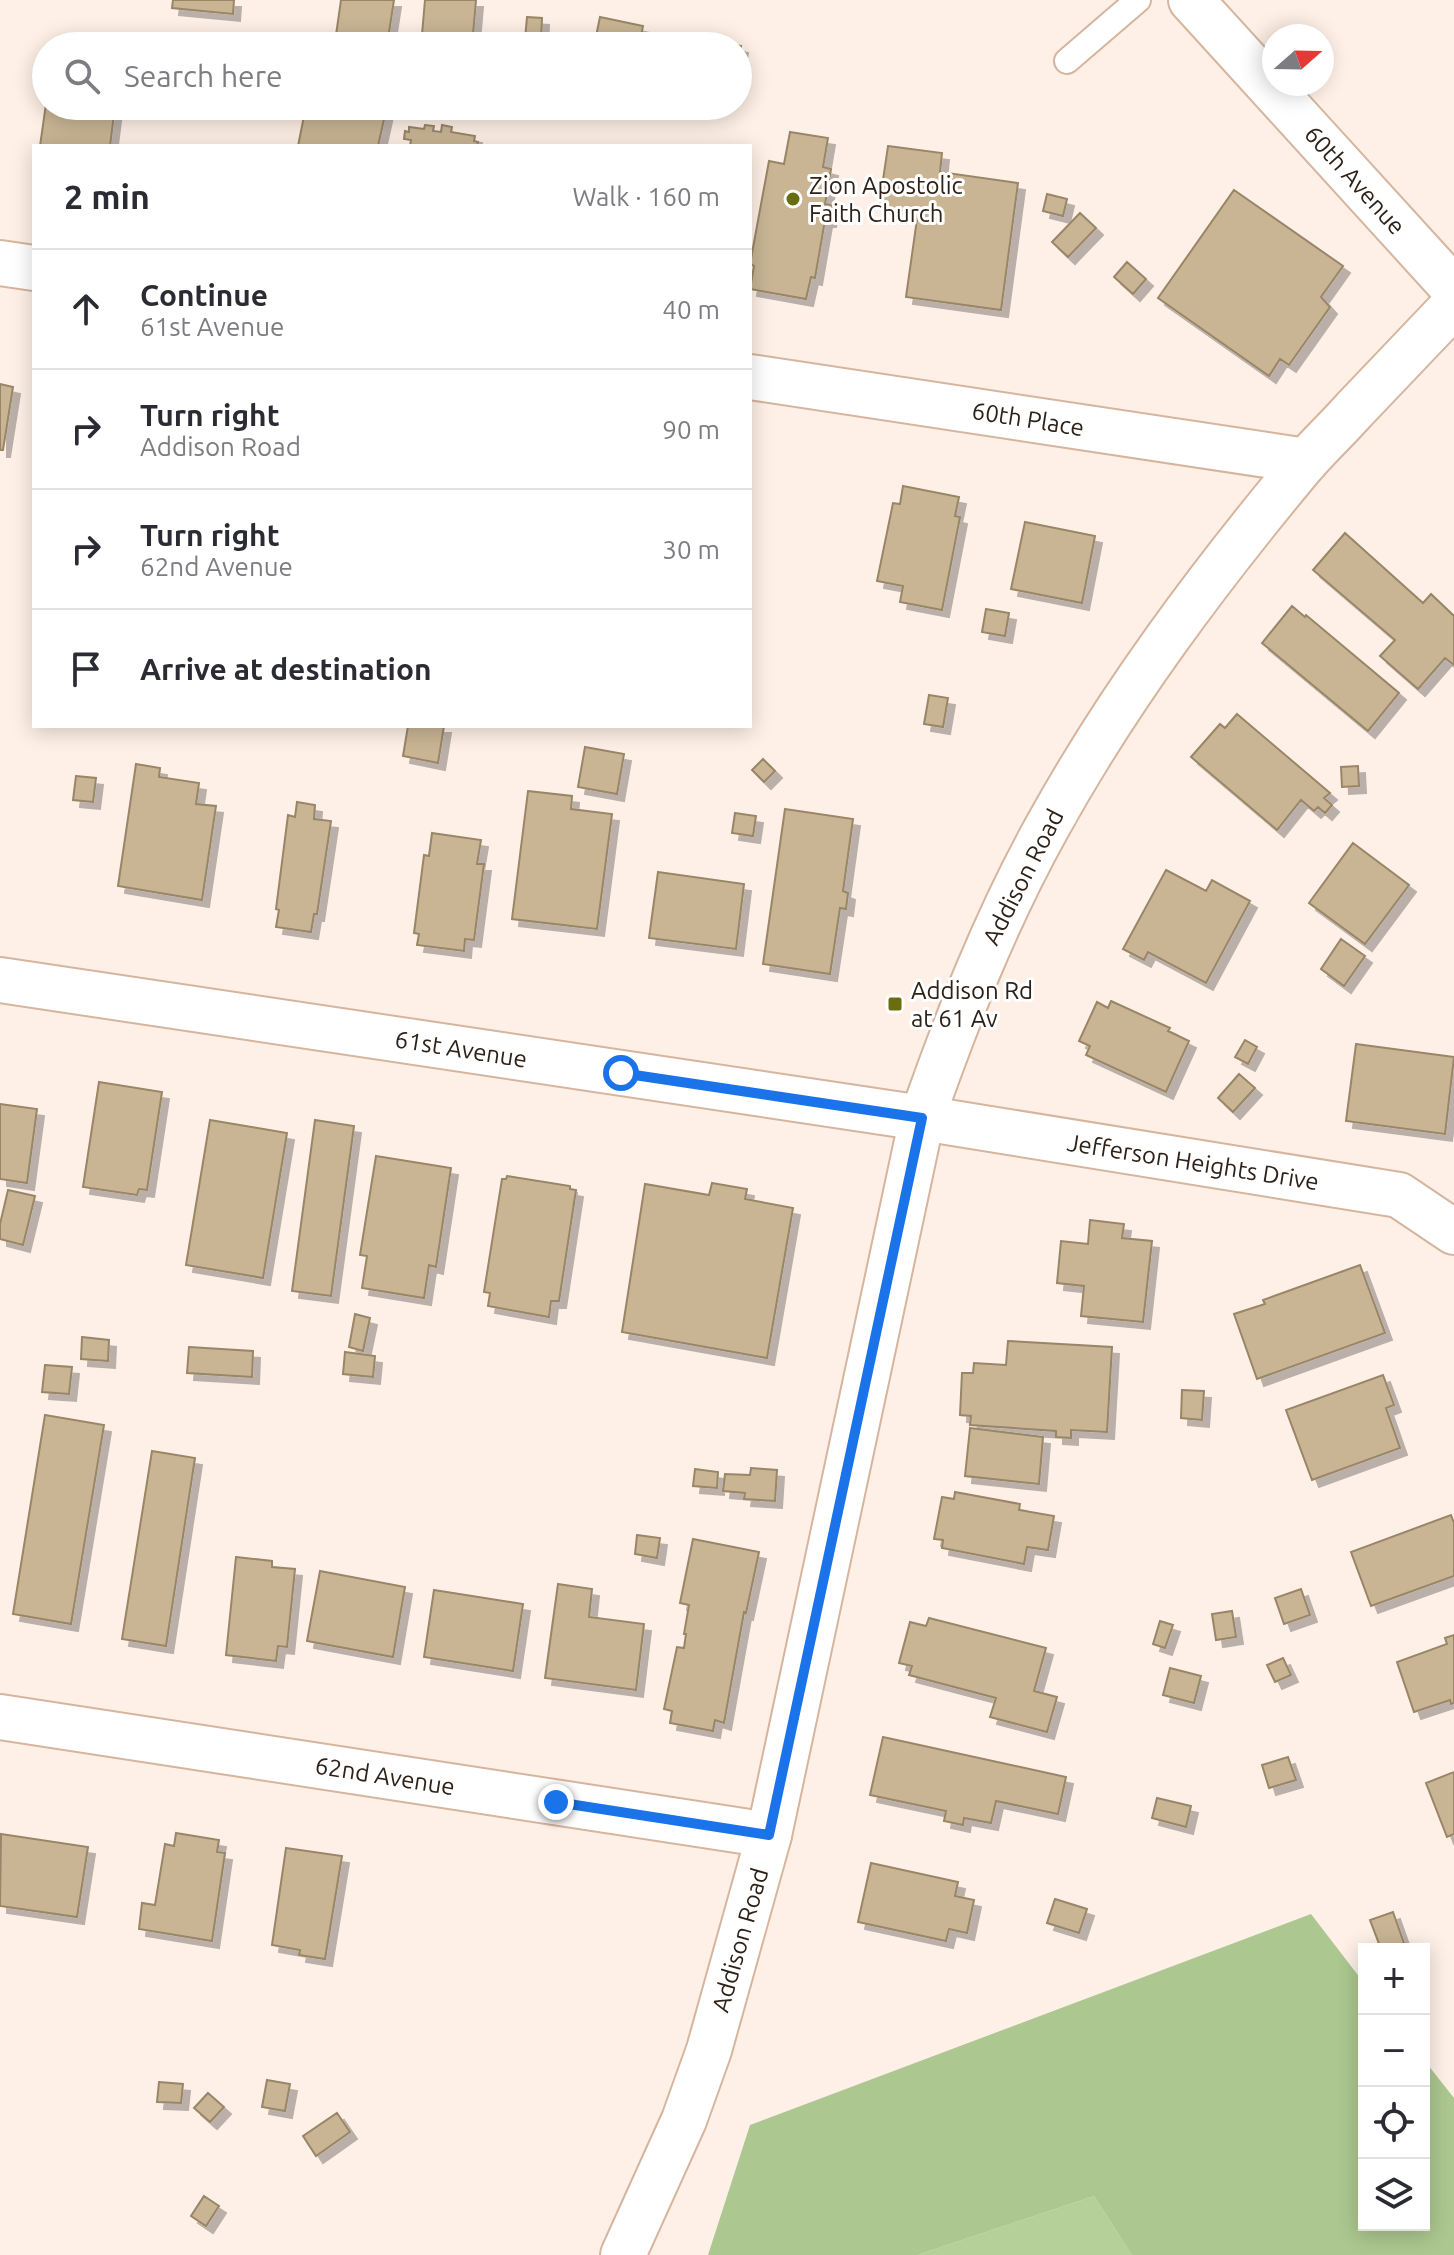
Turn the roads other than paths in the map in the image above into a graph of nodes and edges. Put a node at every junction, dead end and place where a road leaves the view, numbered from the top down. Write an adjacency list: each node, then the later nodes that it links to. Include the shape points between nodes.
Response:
1 (1138, 0): 3 (lane)
2 (1191, 0): 6 (street, 60th Avenue)
3 (1067, 61)
4 (0, 263): 5 (street)
5 (32, 268)
6 (1454, 289)
7 (1454, 305): 9 (street, Addison Road)
8 (752, 377): 9 (street, 60th Place)
9 (1306, 461): 11 (street, Addison Road, via 1187,610 1086,758 993,933)
10 (0, 980): 11 (street, 61st Avenue)
11 (922, 1118): 12 (street, Jefferson Heights Drive, via 1399,1195); 14 (street, Addison Road)
12 (1454, 1232)
13 (0, 1717): 14 (street, 62nd Avenue)
14 (769, 1835): 15 (street, Addison Road, via 704,2064)
15 (623, 2255)

